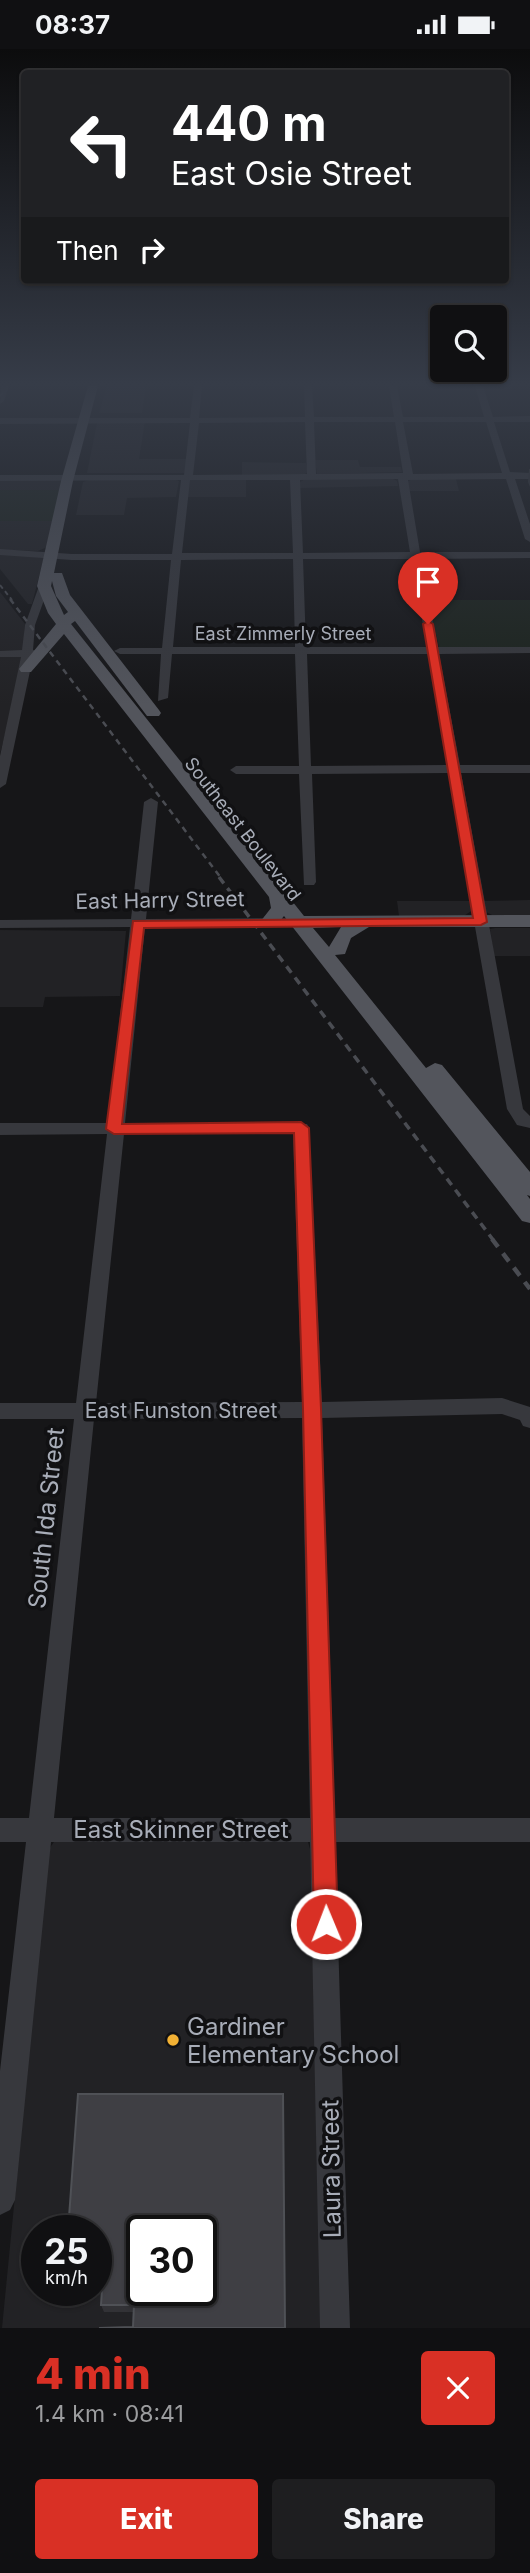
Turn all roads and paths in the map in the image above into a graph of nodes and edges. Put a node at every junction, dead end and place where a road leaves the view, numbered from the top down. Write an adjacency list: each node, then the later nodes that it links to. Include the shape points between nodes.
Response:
1 (71, 492): 8 (main road)
2 (183, 492): 11 (street)
3 (295, 492): 12 (street)
4 (405, 492): 9 (street)
5 (513, 492): 6 (street)
6 (530, 539)
7 (0, 552): 8 (street)
8 (56, 555): 11 (street); 13 (main road); 14 (main road, Southeast Boulevard, via 58,585)
9 (416, 555): 10 (street); 12 (street); 15 (street)
10 (530, 555)
11 (176, 556): 12 (street); 19 (street)
12 (297, 556): 17 (street)
13 (44, 586): 14 (main road, Southeast Boulevard); 20 (street, via 30,625)
14 (68, 617): 20 (main road); 32 (main road, Southeast Boulevard); 34 (main road, Southeast Boulevard)
15 (433, 650): 16 (street, East Zimmerly Street); 17 (street, East Zimmerly Street); 25 (street)
16 (530, 650)
17 (301, 651): 19 (street, East Zimmerly Street); 28 (street)
18 (120, 652): 19 (street, East Zimmerly Street)
19 (167, 652): 23 (street)
20 (32, 653): 21 (street); 22 (main road)
21 (0, 654)
22 (26, 669): 24 (street)
23 (162, 698)
24 (2, 768): 29 (street)
25 (454, 769): 26 (street); 28 (street); 36 (street)
26 (530, 769)
27 (236, 770): 28 (street)
28 (304, 770): 31 (street)
29 (0, 784)
30 (151, 801): 38 (street, South Ida Street)
31 (309, 882)
32 (278, 896): 33 (main road, via 280,909); 34 (main road, Southeast Boulevard)
33 (269, 922): 34 (street, East Harry Street); 38 (street, East Harry Street)
34 (307, 922): 35 (main road, East Harry Street); 40 (main road, Southeast Boulevard); 45 (main road, Southeast Boulevard)
35 (367, 922): 36 (main road, East Harry Street); 40 (main road, via 346,931)
36 (481, 922): 37 (main road, East Harry Street); 41 (street, via 515,1109)
37 (530, 922)
38 (138, 924): 39 (street, East Harry Street); 43 (street, South Ida Street)
39 (0, 925)
40 (338, 950): 44 (main road, Southeast Boulevard)
41 (526, 1122)
42 (0, 1129): 43 (street)
43 (114, 1129): 46 (street, Laura Street, via 301,1128); 47 (street, South Ida Street)
44 (530, 1188)
45 (530, 1215)
46 (312, 1409): 47 (street, East Funston Street); 49 (street, East Funston Street, via 502,1406); 51 (street, Laura Street)
47 (84, 1410): 48 (street, East Funston Street); 50 (street, South Ida Street)
48 (0, 1411)
49 (529, 1418)
50 (39, 1829): 51 (street, East Skinner Street); 52 (street, East Skinner Street); 54 (street, South Ida Street)
51 (324, 1829): 53 (street, East Skinner Street); 55 (street, Laura Street)
52 (0, 1830)
53 (530, 1830)
54 (0, 2200)
55 (335, 2328)

